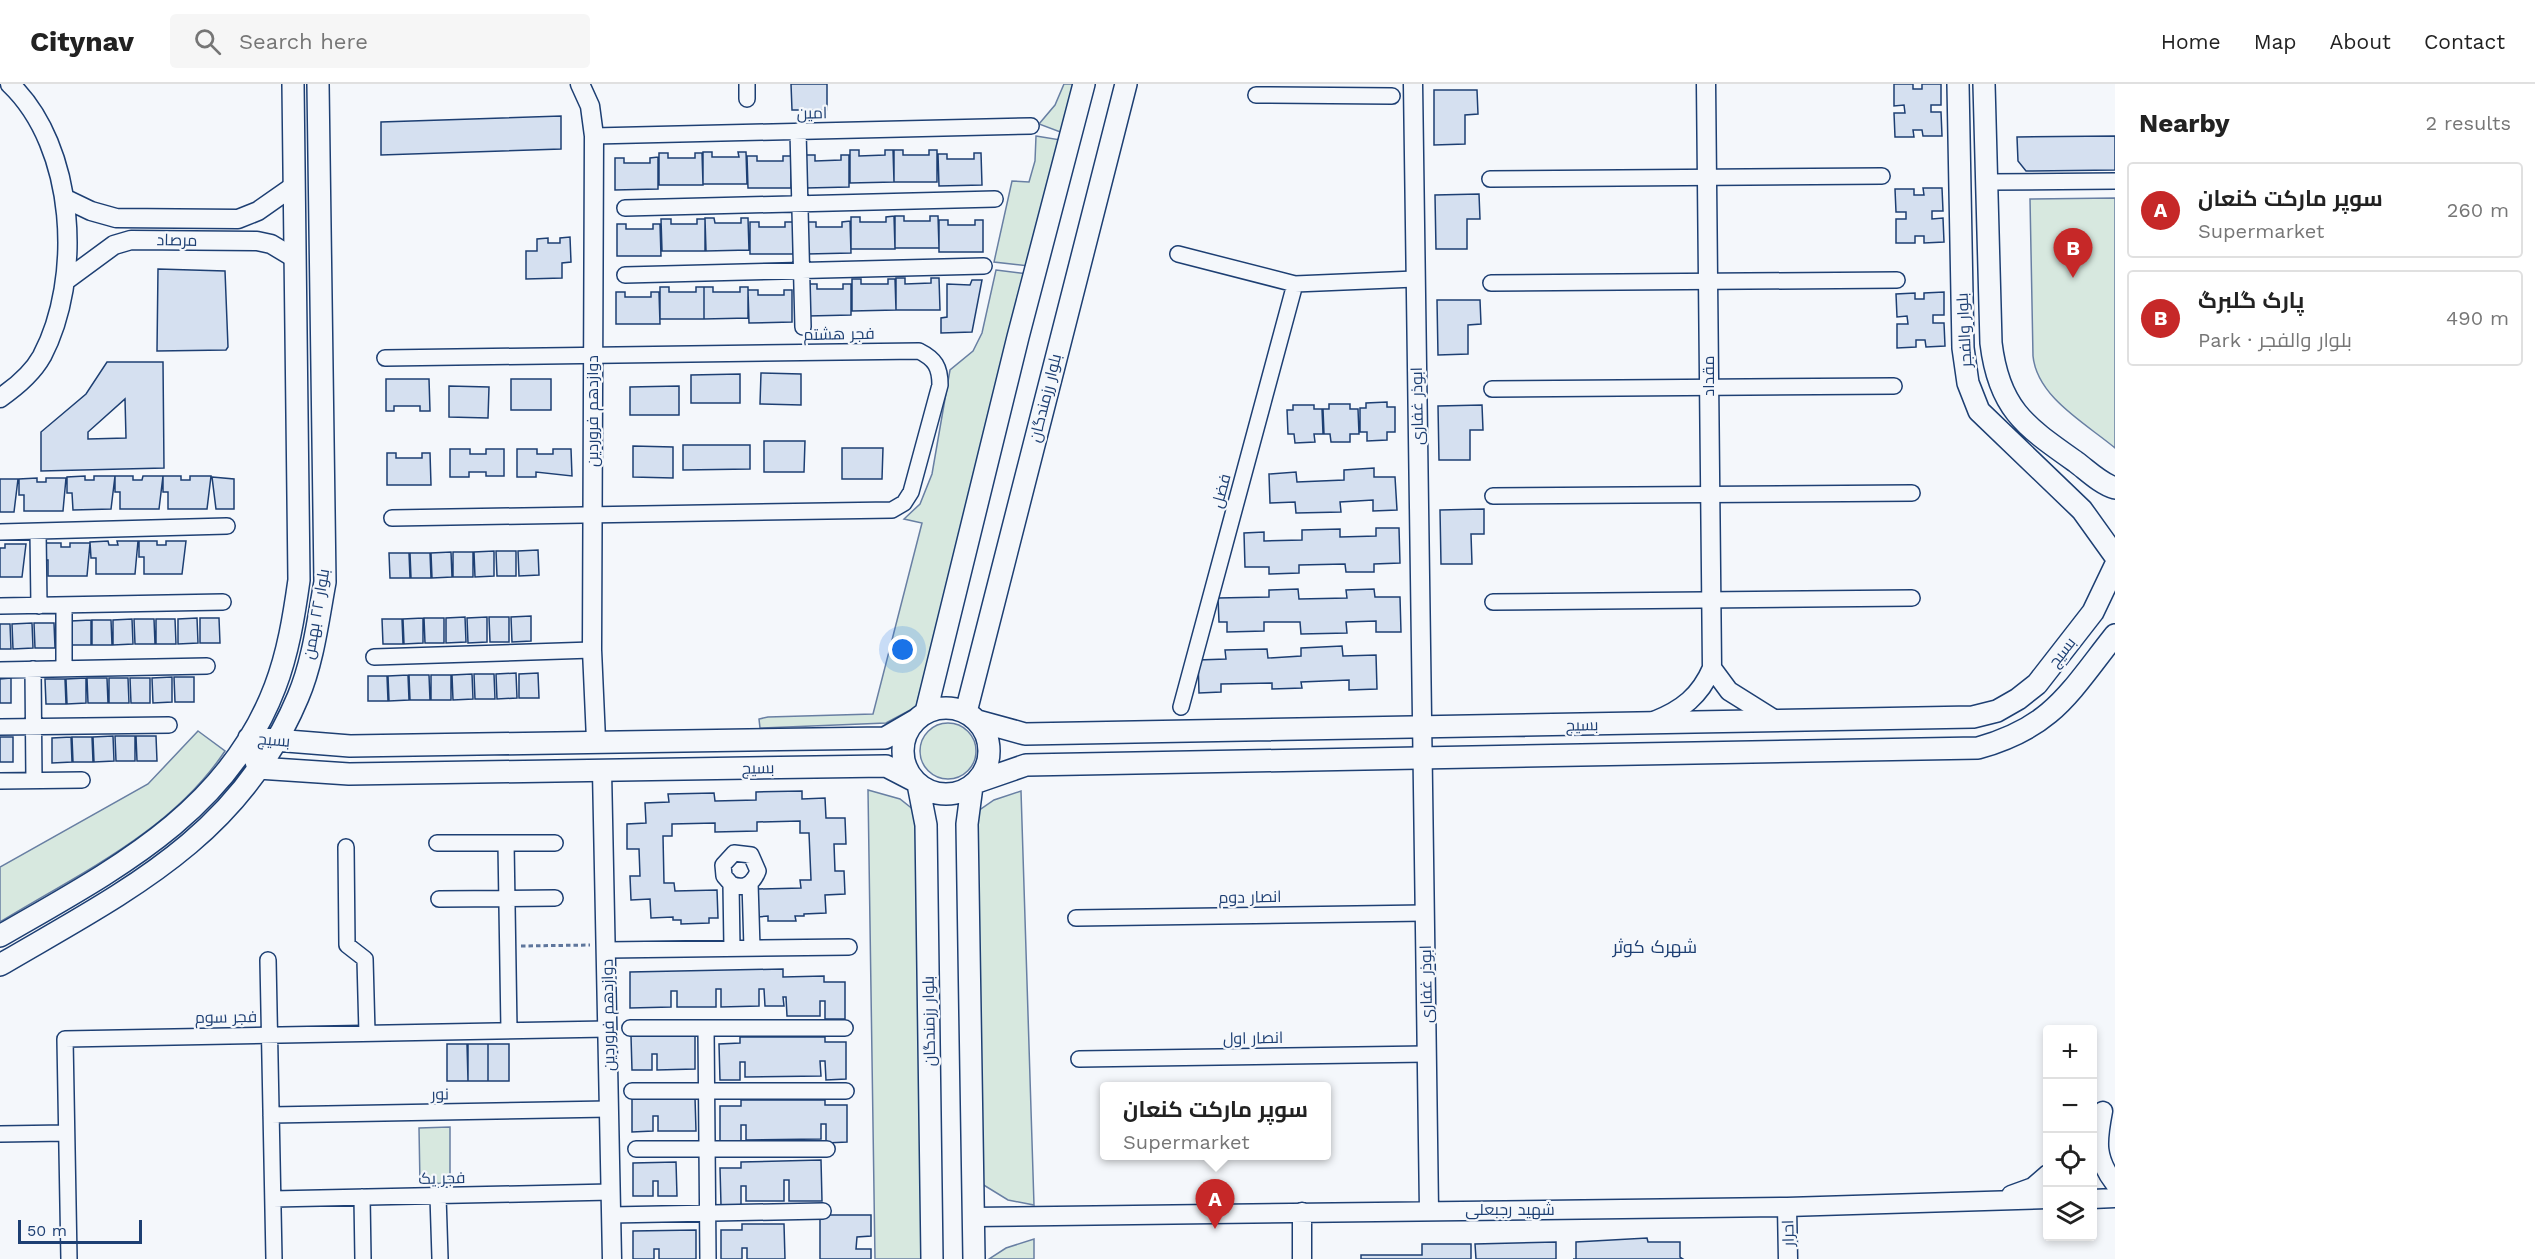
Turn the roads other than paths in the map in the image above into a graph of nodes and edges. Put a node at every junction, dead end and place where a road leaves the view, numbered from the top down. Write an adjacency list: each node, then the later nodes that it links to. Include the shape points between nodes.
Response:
1 (293, 84): 22 (main road, بلوار ۲۲ بهمن)
2 (318, 84): 84 (main road, بلوار ۲۲ بهمن, via 325,582 299,697)
3 (580, 84): 16 (street, دوازدهم فروردین, via 590,106)
4 (1084, 84): 74 (main road)
5 (1126, 84): 75 (main road, بلوار رزمندگان)
6 (1413, 84): 34 (street, ابوذر غفاری)
7 (1706, 84): 18 (street, مقداد)
8 (1958, 84): 56 (main road, بلوار والفجر, via 1963,348 1968,383 1979,411 2082,510)
9 (1984, 84): 21 (main road, بلوار والفجر)
10 (19, 88): 23 (street, via 51,151)
11 (1317, 89): 12 (street); 13 (street)
12 (1256, 95)
13 (1392, 96)
14 (1032, 126): 15 (street, امین)
15 (798, 131): 16 (street, امین); 25 (street)
16 (594, 136): 41 (street, دوازدهم فروردین)
17 (1882, 176): 18 (street)
18 (1707, 177): 19 (street); 37 (street, مقداد)
19 (1490, 179)
20 (2115, 181): 21 (street)
21 (1988, 182): 47 (main road, بلوار والفجر, via 1991,343 1994,371 2002,392 2014,412 2036,433)
22 (295, 184): 27 (street, مرصاد, via 258,211 238,219); 30 (main road, بلوار ۲۲ بهمن)
23 (64, 198): 27 (street, مرصاد, via 116,218); 36 (street, via 68,240)
24 (995, 199): 25 (street)
25 (800, 204): 26 (street); 32 (street)
26 (625, 208)
27 (162, 218): 28 (street)
28 (162, 239): 30 (street, مرصاد, via 257,241 271,244); 36 (street, مرصاد, via 114,245)
29 (1178, 254): 39 (street)
30 (296, 259): 82 (main road, بلوار ۲۲ بهمن, via 300,580 291,633 275,687)
31 (984, 266): 32 (street)
32 (802, 271): 33 (street); 40 (street)
33 (625, 275)
34 (1415, 279): 39 (street); 81 (street, ابوذر غفاری)
35 (1897, 280): 37 (street)
36 (65, 281): 46 (street, via 60,308 41,358 20,384)
37 (1707, 281): 38 (street); 44 (street, مقداد)
38 (1491, 283)
39 (1295, 284): 73 (street, فضل)
40 (803, 327)
41 (592, 356): 42 (street, فجر هشتم); 51 (street, دوازدهم فروردین); 51 (street, فجر هشتم, via 919,351 932,358 940,370 940,385 911,492 904,504 892,510)
42 (385, 358)
43 (1894, 386): 44 (street)
44 (1708, 388): 45 (street); 49 (street, مقداد)
45 (1492, 390)
46 (0, 398)
47 (2115, 488)
48 (1912, 493): 49 (street)
49 (1709, 494): 50 (street); 59 (street, مقداد)
50 (1492, 496)
51 (592, 514): 52 (street); 66 (street, دوازدهم فروردین)
52 (392, 518)
53 (227, 526): 55 (street)
54 (0, 532): 55 (street)
55 (38, 532): 64 (street)
56 (2115, 555)
57 (2115, 566): 76 (main road, بسیج, via 2093,612 2037,684 1996,711 1973,717)
58 (1912, 598): 59 (street)
59 (1710, 600): 60 (street); 69 (street, مقداد)
60 (1493, 602)
61 (223, 603): 62 (street)
62 (64, 605): 64 (street); 71 (street)
63 (0, 606): 64 (street)
64 (39, 606)
65 (2115, 635): 85 (main road, بسیج, via 2060,705 2036,725 2008,740 1978,748)
66 (592, 651): 67 (street); 83 (street, دوازدهم فروردین)
67 (374, 657)
68 (207, 666): 71 (street)
69 (1712, 668): 76 (street, via 1729,691); 77 (street, via 1694,698 1677,712)
70 (33, 669): 71 (street); 72 (street); 79 (street)
71 (64, 669)
72 (0, 670)
73 (1181, 707)
74 (921, 716): 75 (main road, via 939,708 953,708); 83 (main road, بسیج, via 885,738); 91 (main road, via 906,734 902,750)
75 (972, 716): 81 (main road, بسیج, via 1025,734); 92 (main road, via 987,735 990,752 986,768)
76 (1777, 722): 77 (main road, بسیج)
77 (1647, 724): 81 (main road, بسیج)
78 (169, 725): 79 (street)
79 (35, 726): 80 (street); 90 (street)
80 (0, 727)
81 (1424, 727): 85 (street, ابوذر غفاری)
82 (249, 738): 84 (main road, بسیج); 86 (main road, بسیج); 104 (main road, بلوار ۲۲ بهمن, via 215,784 152,844)
83 (596, 740): 84 (main road, بسیج, via 350,746)
84 (276, 741): 86 (main road, بلوار ۲۲ بهمن)
85 (1425, 758): 92 (main road, بسیج, via 1026,765); 102 (street, ابوذر غفاری)
86 (258, 768): 87 (main road, بسیج, via 349,774); 110 (main road, بلوار ۲۲ بهمن, via 192,844 158,871)
87 (602, 771): 91 (main road, بسیج, via 886,766); 105 (street, دوازدهم فروردین)
88 (82, 780): 90 (street)
89 (0, 781): 90 (street)
90 (34, 781)
91 (916, 783): 92 (main road, via 944,794); 154 (main road, بلوار رزمندگان, via 926,825)
92 (974, 784): 147 (main road, via 967,824)
93 (437, 843): 94 (street)
94 (506, 843): 95 (street); 99 (street)
95 (555, 843)
96 (346, 847): 116 (street, via 347,945 365,959)
97 (731, 884): 98 (street); 98 (street, via 724,876 723,865 729,855 740,852 751,855 757,865 756,877); 107 (street)
98 (750, 884): 108 (street)
99 (506, 898): 100 (street); 101 (street); 115 (street)
100 (555, 898)
101 (439, 899)
102 (1425, 913): 103 (street, انصار دوم); 118 (street, ابوذر غفاری)
103 (1076, 918)
104 (0, 936)
105 (607, 947): 107 (street); 114 (street, دوازدهم فروردین)
106 (849, 947): 108 (street)
107 (732, 948): 108 (street)
108 (752, 948)
109 (268, 960): 117 (street)
110 (0, 965)
111 (630, 1028): 112 (street)
112 (706, 1028): 113 (street); 120 (street)
113 (845, 1028)
114 (608, 1029): 115 (street, فجر سوم); 123 (street, دوازدهم فروردین)
115 (509, 1030): 116 (street, فجر سوم)
116 (367, 1033): 117 (street, فجر سوم)
117 (270, 1035): 125 (street); 126 (street, فجر سوم, via 65,1038)
118 (1427, 1054): 119 (street, انصار اول); 142 (street, ابوذر غفاری)
119 (1079, 1059)
120 (706, 1091): 121 (street); 122 (street); 128 (street)
121 (846, 1091)
122 (632, 1092)
123 (609, 1109): 125 (street, نور); 133 (street, دوازدهم فروردین)
124 (2103, 1112): 132 (street, via 2097,1141 2104,1169)
125 (271, 1115): 137 (street)
126 (66, 1133): 127 (street); 149 (street, فجر سوم)
127 (0, 1134)
128 (706, 1148): 129 (street); 130 (street); 145 (street)
129 (636, 1149)
130 (826, 1149)
131 (2043, 1178): 140 (street, via 2033,1187)
132 (2115, 1184)
133 (611, 1192): 134 (street, فجر یک); 146 (street, دوازدهم فروردین)
134 (438, 1196): 135 (street, فجر یک); 148 (street)
135 (362, 1197): 137 (street, فجر یک); 151 (street)
136 (2115, 1198): 139 (street)
137 (273, 1199): 150 (street)
138 (2043, 1199): 140 (street, شهید رجبعلی)
139 (2097, 1199)
140 (1996, 1200): 141 (street, شهید رجبعلی)
141 (1787, 1207): 142 (street, شهید رجبعلی); 157 (street, احرار)
142 (1430, 1210): 144 (street, شهید رجبعلی)
143 (822, 1211): 145 (street)
144 (1302, 1212): 147 (street, شهید رجبعلی); 156 (street)
145 (707, 1213): 146 (street); 153 (street)
146 (611, 1215): 152 (street, دوازدهم فروردین)
147 (973, 1217): 155 (main road)
148 (440, 1258)
149 (69, 1259)
150 (274, 1259)
151 (363, 1259)
152 (612, 1259)
153 (708, 1259)
154 (932, 1259)
155 (974, 1259)
156 (1302, 1259)
157 (1788, 1259)

